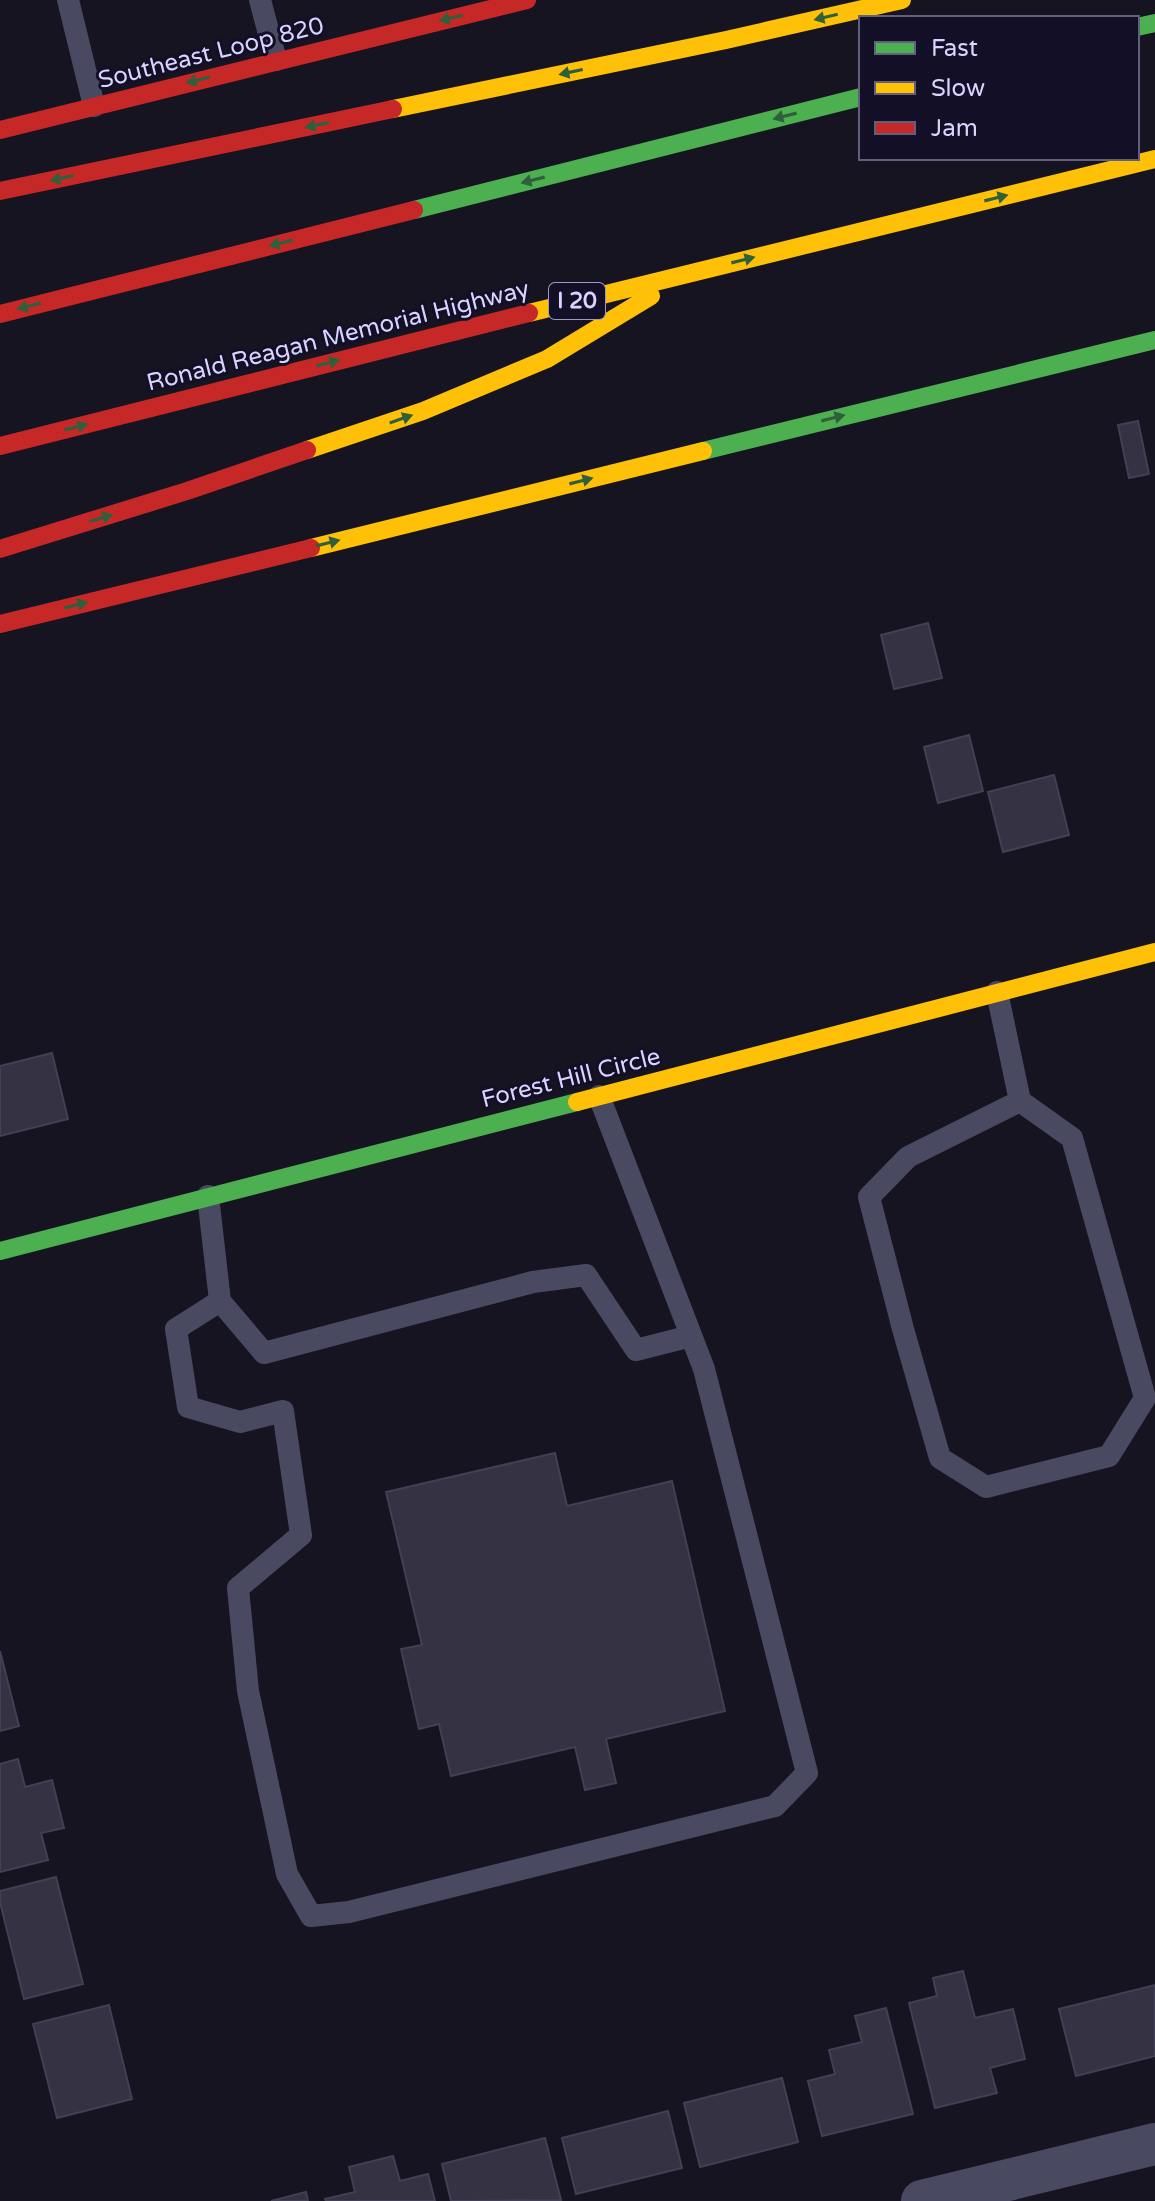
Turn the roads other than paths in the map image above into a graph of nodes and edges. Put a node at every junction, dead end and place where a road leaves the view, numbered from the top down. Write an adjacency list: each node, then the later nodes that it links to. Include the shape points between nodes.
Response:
1 (68, 0): 7 (lane)
2 (260, 0): 5 (lane)
3 (527, 0): 5 (main road, Southeast Loop 820, one-way to 5)
4 (902, 0): 10 (main road, one-way to 10)
5 (276, 60): 7 (main road, Southeast Loop 820, one-way to 7)
6 (859, 98): 12 (main road, one-way to 12)
7 (94, 106): 8 (main road, Southeast Loop 820)
8 (0, 130)
9 (1155, 159): 11 (main road, Ronald Reagan Memorial Highway / I 20, one-way to 9)
10 (0, 191)
11 (688, 273): 14 (main road, Ronald Reagan Memorial Highway / I 20, one-way to 11); 15 (main road, one-way to 11, via 423,411 547,359)
12 (0, 314)
13 (1155, 340): 16 (main road, one-way to 13)
14 (0, 446)
15 (0, 549)
16 (0, 624)
17 (1155, 952): 18 (main road, Forest Hill Circle)
18 (997, 992): 19 (main road, Forest Hill Circle); 20 (lane)
19 (599, 1096): 21 (main road, Forest Hill Circle); 24 (lane)
20 (1020, 1101): 20 (lane, via 908,1157 869,1197 940,1458 986,1487 1109,1456 1145,1398 1072,1138)
21 (208, 1196): 22 (main road, Forest Hill Circle); 23 (lane)
22 (0, 1251)
23 (220, 1301): 24 (lane, via 264,1353 533,1282 586,1275 636,1350); 24 (lane, via 176,1329 188,1407 240,1422 283,1411 301,1535 238,1588 248,1691 287,1874 311,1916 349,1912 775,1806 807,1773 704,1369)
24 (691, 1336)
25 (1155, 2144): 26 (street)
26 (1067, 2184): 27 (street)
27 (922, 2201)

